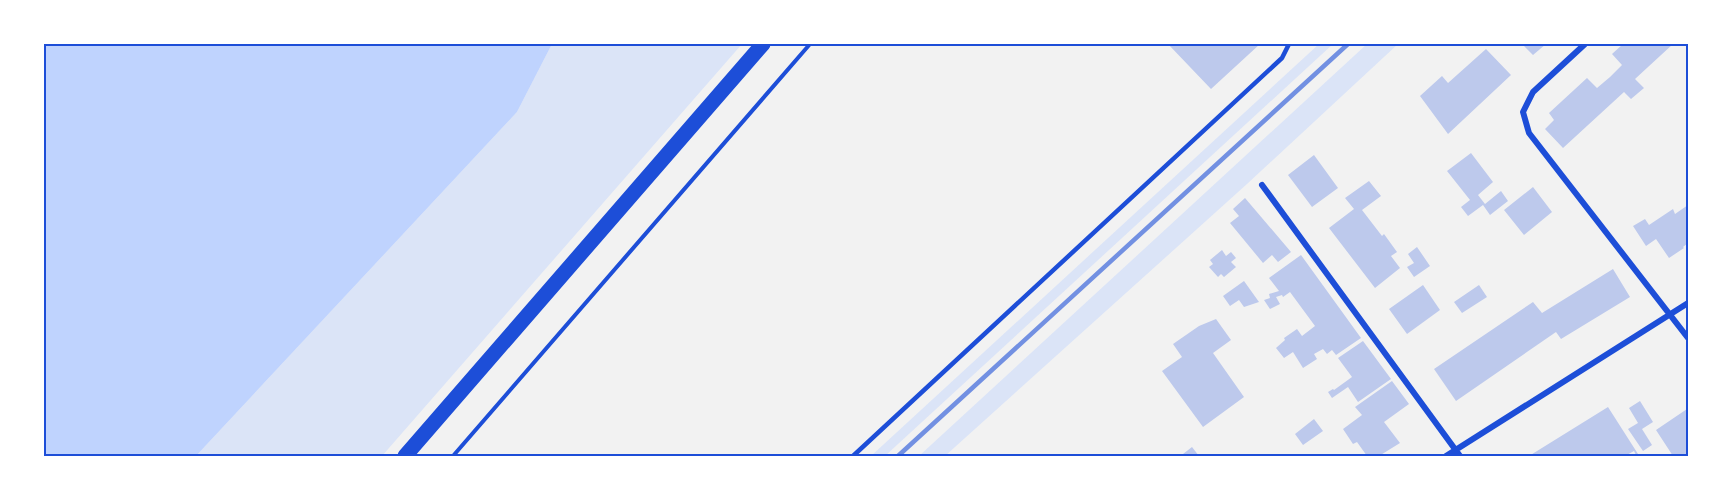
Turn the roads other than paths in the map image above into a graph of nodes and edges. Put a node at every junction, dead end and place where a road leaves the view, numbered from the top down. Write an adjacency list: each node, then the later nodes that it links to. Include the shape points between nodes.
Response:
1 (764, 44): 9 (main road)
2 (1289, 44): 10 (lane, via 1282,58)
3 (1585, 44): 6 (street, via 1533,92 1523,112 1529,133)
4 (1262, 185): 8 (street)
5 (1689, 303): 6 (street)
6 (1671, 314): 7 (street); 8 (street)
7 (1689, 338)
8 (1458, 453): 11 (street)
9 (405, 456)
10 (853, 456)
11 (1446, 456)

